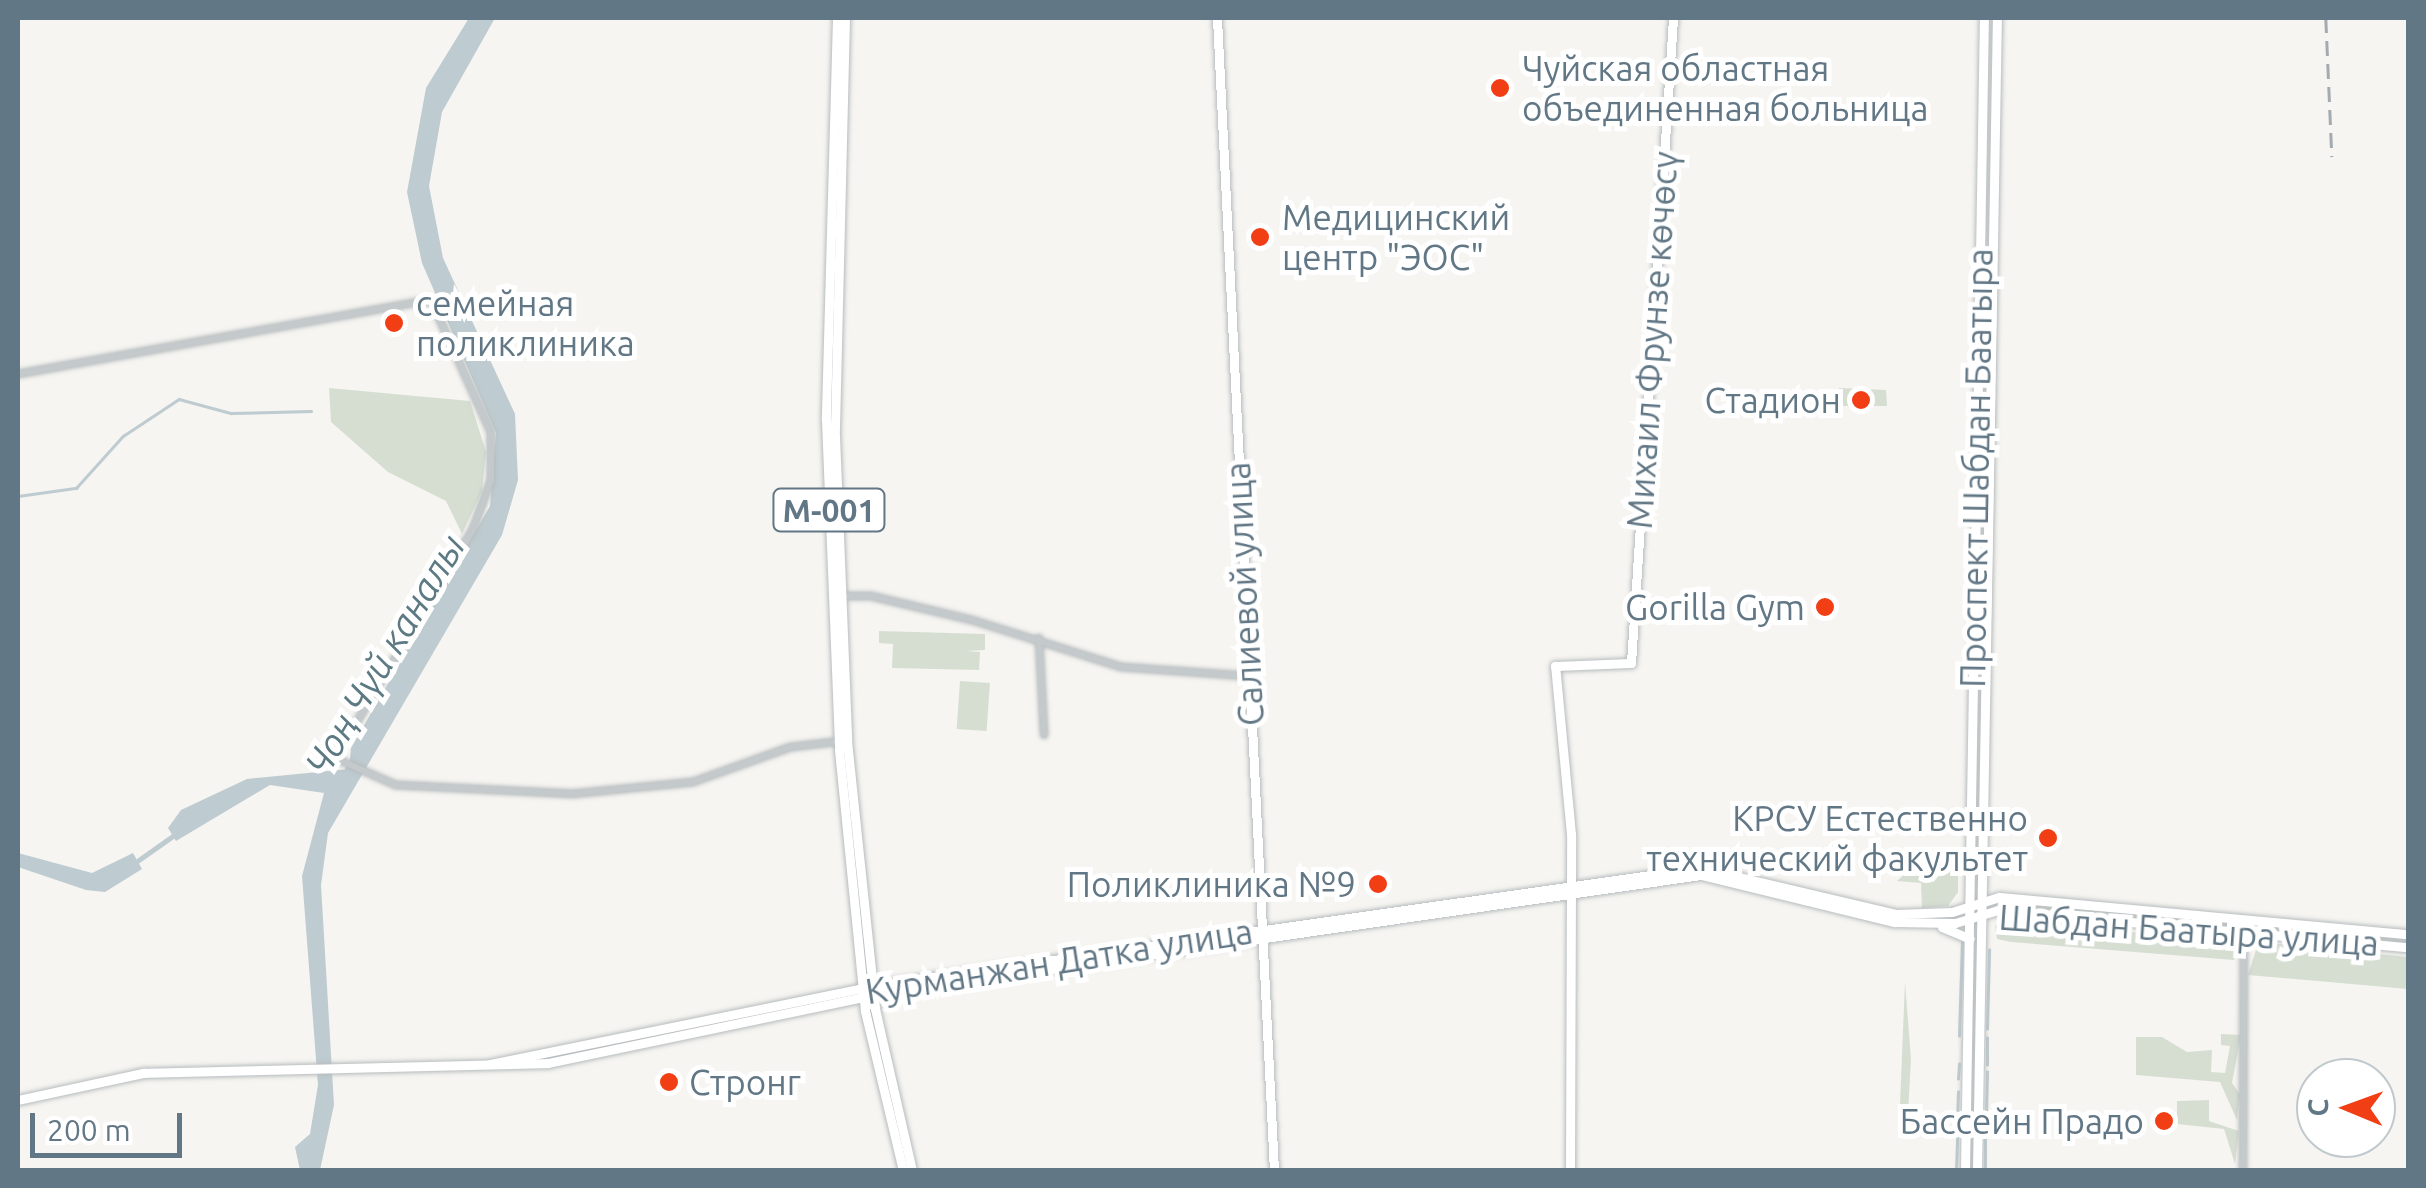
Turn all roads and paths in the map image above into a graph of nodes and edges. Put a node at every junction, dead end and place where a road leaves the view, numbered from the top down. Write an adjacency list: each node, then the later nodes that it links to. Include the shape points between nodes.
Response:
1 (837, 18): 14 (main road, М-001, via 826,420)
2 (845, 18): 14 (main road, М-001, via 834,436)
3 (1217, 18): 16 (main road, Салиевой улица)
4 (1672, 18): 19 (main road, Михаил Фрунзе көчөсү, via 1631,663 1554,666)
5 (1984, 18): 7 (main road, Проспект Шабдан Баатыра)
6 (1996, 18): 8 (main road, Проспект Шабдан Баатыра)
7 (1983, 65): 8 (main road); 9 (main road, Проспект Шабдан Баатыра)
8 (1995, 65): 10 (main road, Проспект Шабдан Баатыра)
9 (1982, 86): 10 (main road); 11 (main road, Проспект Шабдан Баатыра)
10 (1995, 86): 12 (main road, Проспект Шабдан Баатыра)
11 (1979, 268): 12 (main road); 20 (main road, Проспект Шабдан Баатыра)
12 (1992, 268): 20 (main road, Проспект Шабдан Баатыра)
13 (18, 374): 18 (street, via 431,300 491,432 491,480 473,530 338,759 363,773 455,791 640,790)
14 (837, 596): 15 (street, via 872,596); 18 (main road, М-001)
15 (1039, 638): 16 (street, via 1130,669); 17 (street)
16 (1248, 676): 24 (main road, Салиевой улица)
17 (1044, 734)
18 (843, 741): 28 (main road, М-001)
19 (1572, 887): 20 (main road, Курманжан Датка улица, via 1706,868 1896,914); 22 (main road, Курманжан Датка улица, via 1716,876 1859,915); 24 (main road, Курманжан Датка улица); 33 (main road)
20 (1976, 901): 21 (main road, Проспект Шабдан Баатыра); 25 (main road, Шабдан Баатыра улица)
21 (1976, 916): 22 (main road, Курманжан Датка улица); 23 (main road, Шабдан Баатыра улица); 26 (main road); 35 (main road)
22 (1929, 924): 26 (main road, via 1966,931)
23 (2244, 932): 27 (main road, Шабдан Баатыра улица); 36 (street)
24 (1261, 933): 28 (main road, Курманжан Датка улица); 32 (main road, Салиевой улица)
25 (2408, 934)
26 (1970, 939): 34 (main road)
27 (2408, 947)
28 (868, 994): 29 (main road, Курманжан Датка улица, via 490,1064 142,1073); 30 (main road, М-001); 31 (main road, М-001)
29 (18, 1100)
30 (904, 1170)
31 (912, 1170)
32 (1274, 1170)
33 (1570, 1170)
34 (1966, 1170)
35 (1976, 1170)
36 (2243, 1170)

